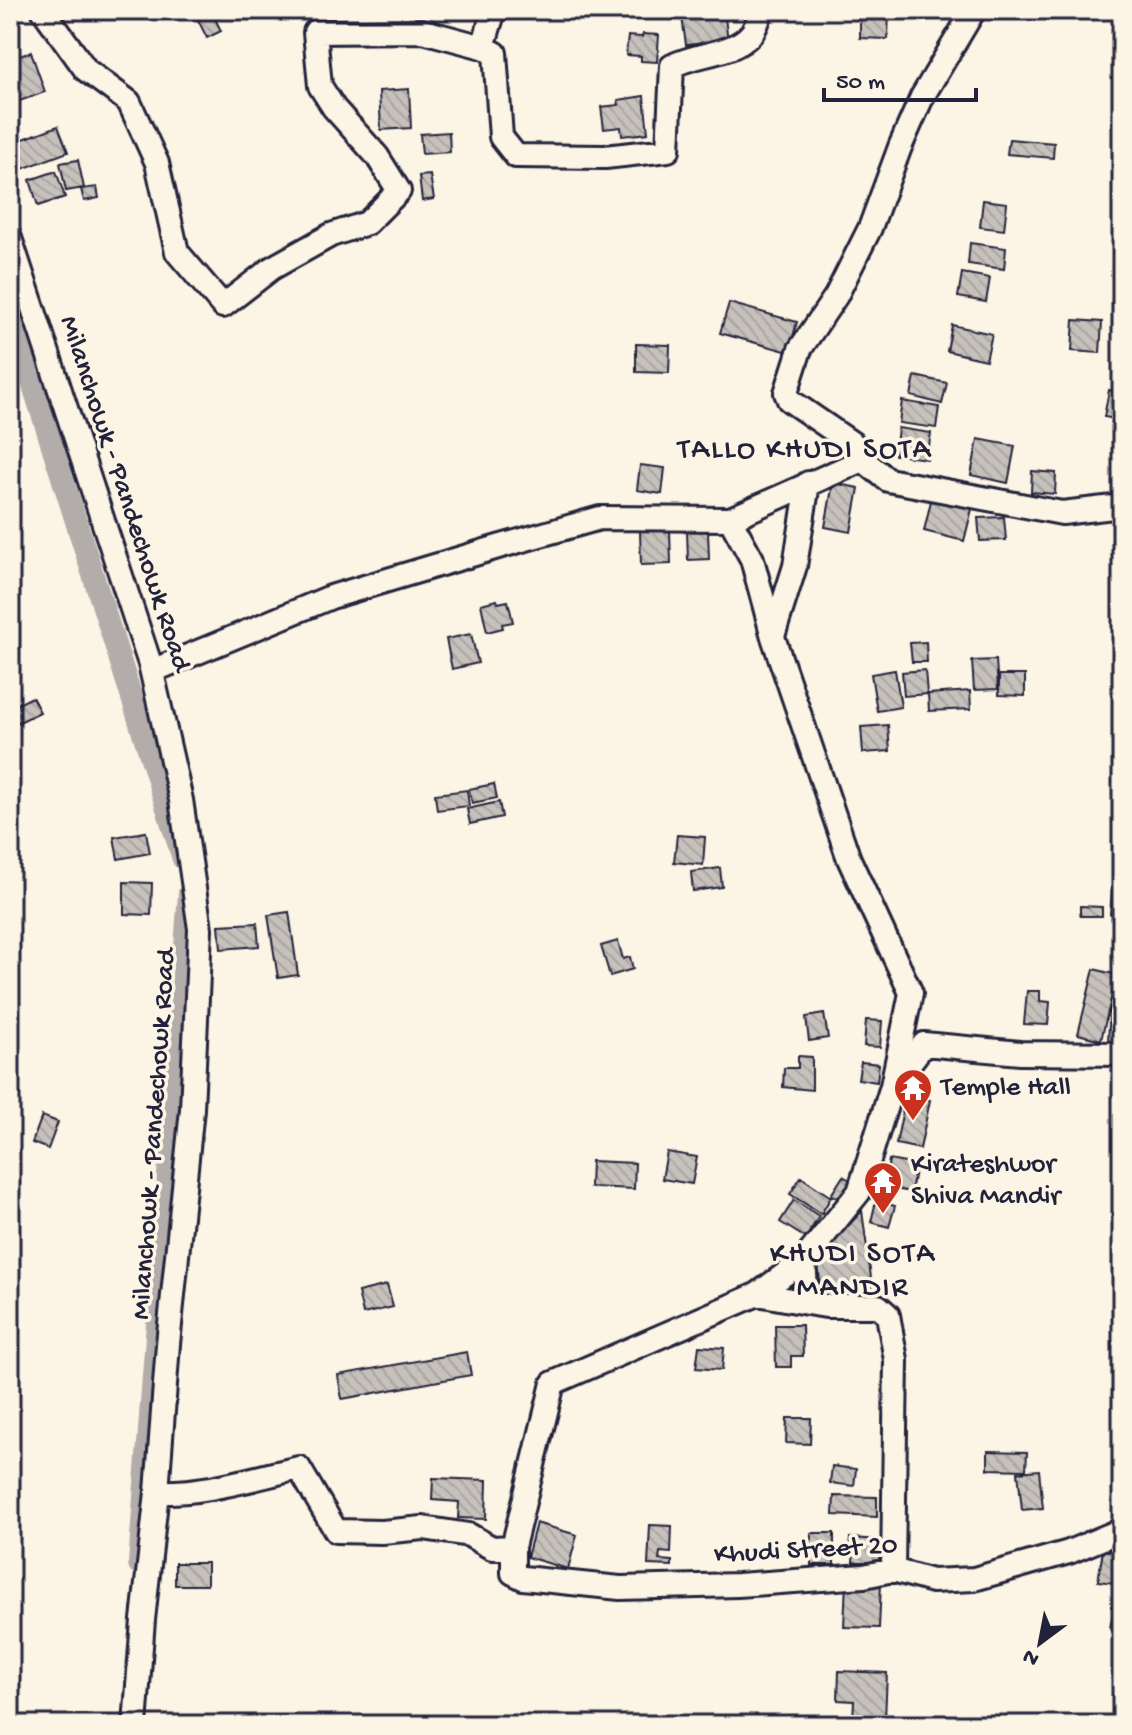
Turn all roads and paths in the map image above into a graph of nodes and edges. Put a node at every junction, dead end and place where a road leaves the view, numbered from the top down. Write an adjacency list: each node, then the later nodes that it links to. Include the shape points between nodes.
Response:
1 (43, 10): 5 (street, via 86,70 129,102 157,163 177,252 223,306 283,261 367,223 399,191 320,86 315,32 423,31)
2 (494, 10): 5 (street)
3 (762, 10): 5 (street, via 750,34 726,50 672,66 668,150 605,157 516,156 501,137 495,53)
4 (974, 10): 7 (street, via 922,97 870,228 836,296 800,349 786,393 856,446)
5 (483, 47)
6 (10, 238): 12 (street, Milanchowk - Pandechowk Road)
7 (863, 460): 8 (street); 9 (street, via 888,480 1062,513)
8 (808, 483): 10 (street); 11 (street, via 795,566)
9 (1122, 506)
10 (730, 519): 11 (street, via 752,559); 12 (street, via 600,518 331,597)
11 (773, 637): 13 (street, via 849,859 911,993)
12 (152, 671): 20 (street, Milanchowk - Pandechowk Road, via 181,800 200,929 192,1109)
13 (906, 1014): 14 (street); 16 (street)
14 (924, 1044): 15 (street, via 1020,1053); 16 (street)
15 (1122, 1054)
16 (892, 1086): 17 (street, via 859,1192)
17 (804, 1260): 18 (street); 19 (street)
18 (758, 1294): 19 (street); 22 (street, via 553,1383)
19 (807, 1303): 23 (street, via 878,1306 888,1315 896,1360)
20 (157, 1492): 22 (street, via 179,1493 299,1468 336,1531 423,1528); 24 (street, Milanchowk - Pandechowk Road)
21 (1122, 1530): 23 (street, Khudi Street 20, via 1069,1552 974,1579 932,1581)
22 (502, 1547): 23 (street, Khudi Street 20, via 513,1573 523,1578 620,1588 738,1585)
23 (893, 1570)
24 (135, 1725)

